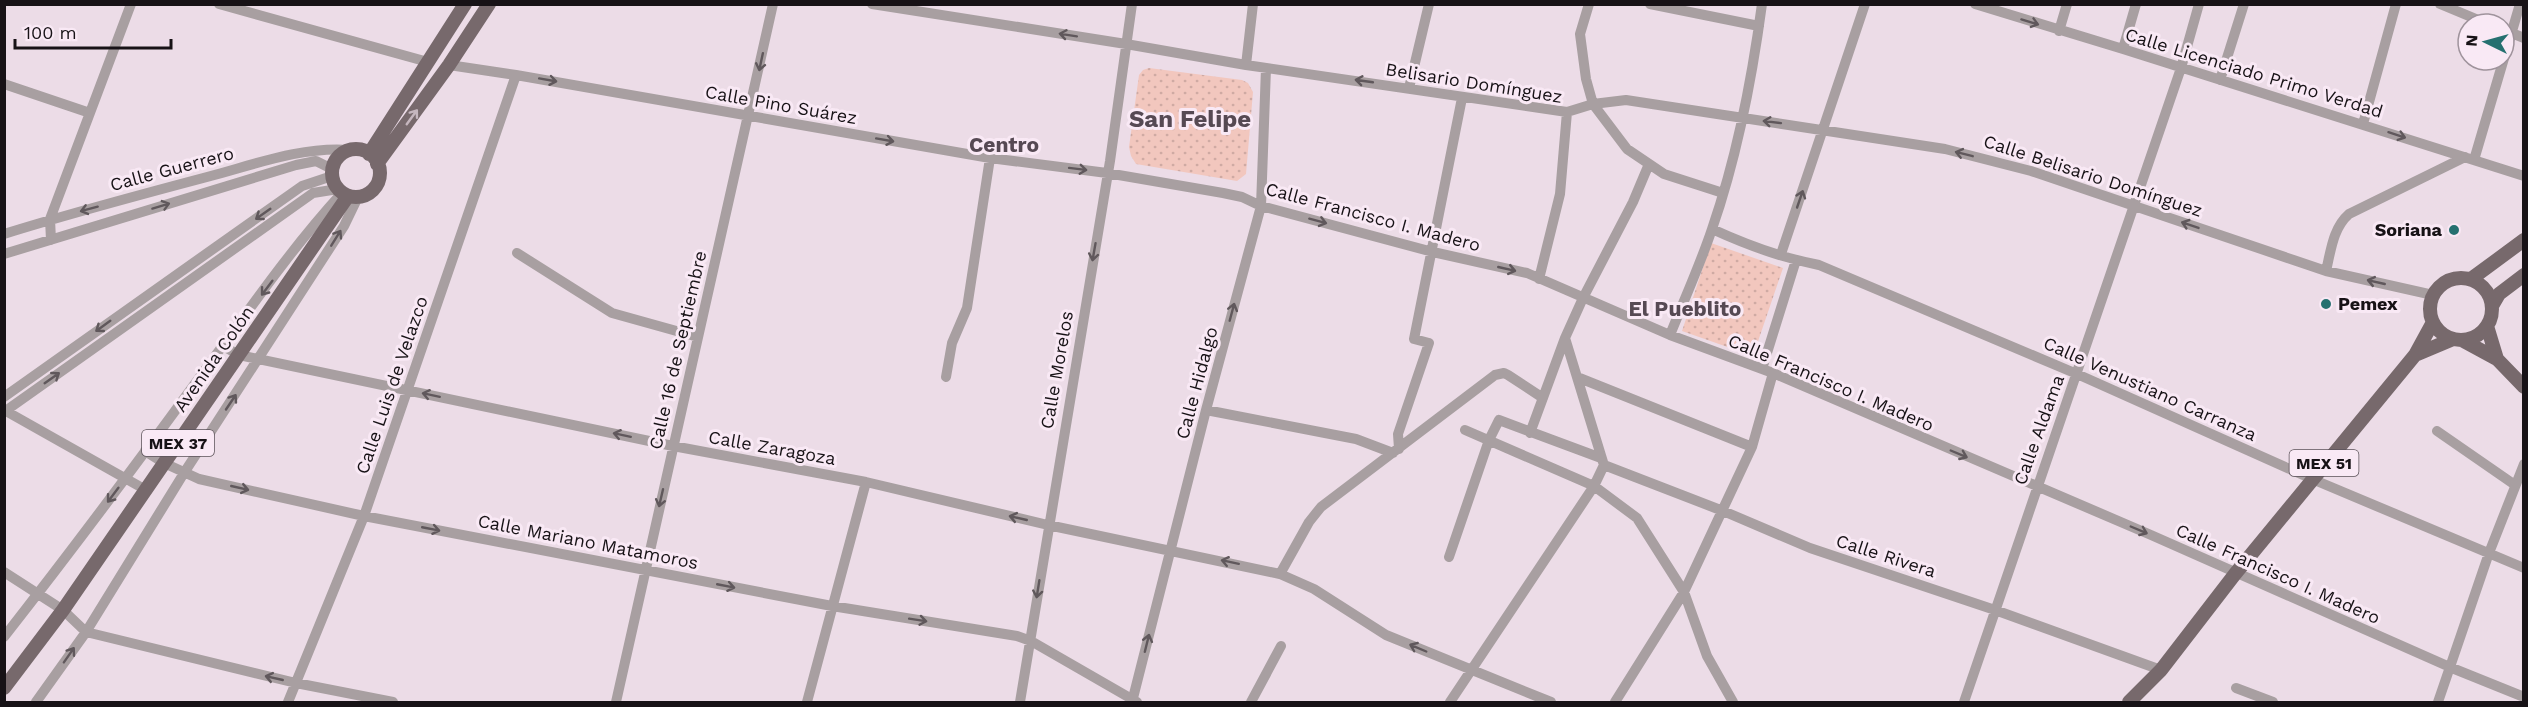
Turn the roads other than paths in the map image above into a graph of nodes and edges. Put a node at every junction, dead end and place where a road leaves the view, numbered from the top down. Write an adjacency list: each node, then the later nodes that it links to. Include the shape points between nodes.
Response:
1 (131, 4): 39 (street)
2 (219, 4): 27 (street)
3 (465, 4): 27 (main road, MEX 37)
4 (489, 4): 28 (main road, MEX 37)
5 (773, 4): 41 (street, Calle 16 de Septiembre, one-way to 41)
6 (872, 4): 25 (street, Belisario Domínguez, one-way to 6)
7 (1132, 4): 25 (street, Calle Morelos)
8 (1253, 4): 29 (street)
9 (1429, 4): 36 (street)
10 (1588, 4): 38 (street, via 1580,34)
11 (1650, 4): 23 (street)
12 (1762, 4): 23 (street)
13 (1864, 4): 44 (street)
14 (1975, 4): 21 (street, Calle Licenciado Primo Verdad)
15 (2067, 4): 24 (street)
16 (2136, 4): 26 (street)
17 (2199, 4): 31 (street, Calle Aldama)
18 (2244, 4): 34 (street)
19 (2396, 4): 43 (street)
20 (2440, 4): 22 (street)
21 (2000, 8): 24 (street, Calle Licenciado Primo Verdad, one-way to 24)
22 (2459, 12)
23 (1759, 26): 42 (street)
24 (2059, 31): 26 (street, Calle Licenciado Primo Verdad)
25 (1126, 44): 29 (street, Belisario Domínguez); 51 (street, Calle Morelos)
26 (2123, 49): 31 (street, Calle Licenciado Primo Verdad)
27 (428, 62): 47 (main road, MEX 37)
28 (449, 65): 33 (street, Calle Pino Suárez); 47 (main road, MEX 37, one-way to 28)
29 (1246, 65): 30 (street, Belisario Domínguez)
30 (1266, 68): 36 (street, Belisario Domínguez, one-way to 30); 58 (street, Calle Hidalgo)
31 (2181, 68): 34 (street, Calle Licenciado Primo Verdad); 59 (street, Calle Aldama)
32 (2496, 72): 48 (street)
33 (516, 75): 41 (street, Calle Pino Suárez, one-way to 41); 96 (street, Calle Luis de Velazco)
34 (2220, 80): 43 (street, Calle Licenciado Primo Verdad)
35 (4, 84): 39 (street)
36 (1409, 88): 37 (street, Belisario Domínguez)
37 (1462, 98): 40 (street, Belisario Domínguez); 65 (street)
38 (1593, 104): 40 (street, Calle Belisario Domínguez); 42 (street, Calle Belisario Domínguez, via 1626,100); 50 (street, via 1627,149)
39 (90, 112): 60 (street)
40 (1568, 112): 72 (street, Belisario Domínguez, via 1560,194)
41 (749, 117): 46 (street, Calle Pino Suárez, one-way to 46); 82 (street, Calle 16 de Septiembre)
42 (1742, 118): 44 (street, Calle Belisario Domínguez, one-way to 42); 56 (street)
43 (2363, 124): 48 (street, Calle Licenciado Primo Verdad, one-way to 48)
44 (1824, 129): 59 (street, Calle Belisario Domínguez, one-way to 44, via 2031,171 1945,149); 68 (street, one-way to 44)
45 (350, 150): 47 (main road, via 360,150); 49 (street, Calle Guerrero, via 328,148); 55 (main road, MEX 37, via 338,157)
46 (990, 158): 51 (street, Calle Pino Suárez, one-way to 51); 93 (street, via 967,308 952,343)
47 (373, 159): 55 (main road, MEX 37, via 379,178 371,191)
48 (2469, 159): 53 (street, Calle Licenciado Primo Verdad); 70 (street, via 2349,214 2336,231)
49 (254, 164): 52 (street); 54 (street, Calle Guerrero)
50 (1649, 164): 56 (street, via 1664,174); 75 (street)
51 (1107, 173): 58 (street, Calle Francisco I. Madero, via 1233,195); 122 (street, Calle Morelos, one-way to 122)
52 (257, 176): 55 (street, Calle Guerrero, via 316,161); 57 (street, Calle Guerrero)
53 (2523, 176)
54 (177, 185): 57 (street); 60 (street, Calle Guerrero, one-way to 60)
55 (342, 187): 77 (street, one-way to 77, via 302,186); 78 (street, via 314,193); 85 (street, one-way to 85); 86 (main road, Avenida Colón / MEX 37); 89 (street, one-way to 55, via 344,226)
56 (1723, 194): 61 (street)
57 (180, 200): 63 (street, Calle Guerrero, one-way to 57)
58 (1261, 206): 65 (street, Calle Francisco I. Madero, one-way to 65); 99 (street, Calle Hidalgo, one-way to 58)
59 (2134, 206): 70 (street, Calle Belisario Domínguez, one-way to 59); 92 (street, Calle Aldama)
60 (51, 219): 62 (street, Calle Guerrero); 63 (street)
61 (1712, 229): 68 (street, Calle Venustiano Carranza, via 1747,245); 81 (street)
62 (4, 234)
63 (51, 240): 67 (street, Calle Guerrero)
64 (2523, 240): 73 (main road)
65 (1433, 252): 72 (street, Calle Francisco I. Madero, one-way to 72); 108 (street, via 1414,339 1429,343 1398,434)
66 (517, 253): 82 (street, via 612,313)
67 (4, 254)
68 (1781, 254): 69 (street, Calle Venustiano Carranza)
69 (1796, 261): 90 (street); 92 (street, Calle Venustiano Carranza, via 1820,265)
70 (2326, 271): 74 (street, Calle Belisario Domínguez, one-way to 70)
71 (2523, 274): 76 (main road, via 2499,294)
72 (1539, 279): 75 (street, Calle Francisco I. Madero)
73 (2471, 279): 74 (main road, via 2449,280); 76 (main road, via 2485,290)
74 (2433, 295): 79 (main road, MEX 51)
75 (1583, 298): 81 (street, Calle Francisco I. Madero); 83 (street)
76 (2492, 306): 80 (main road)
77 (130, 307): 78 (street); 97 (street, one-way to 97)
78 (138, 317): 100 (street, one-way to 78)
79 (2433, 322): 84 (main road); 87 (main road, MEX 51)
80 (2487, 326): 84 (main road, MEX 51, via 2480,333); 88 (main road)
81 (1670, 335): 90 (street, Calle Francisco I. Madero)
82 (698, 337): 105 (street, Calle 16 de Septiembre)
83 (1565, 338): 94 (street); 98 (street)
84 (2458, 339): 87 (main road, MEX 51); 88 (main road)
85 (223, 346): 86 (street, Calle Zaragoza); 107 (street)
86 (239, 355): 89 (street, Calle Zaragoza); 110 (main road, Avenida Colón / MEX 37)
87 (2415, 355): 114 (main road, MEX 51)
88 (2497, 359): 95 (main road)
89 (260, 360): 96 (street, Calle Zaragoza); 112 (street, one-way to 89)
90 (1762, 369): 91 (street, Calle Francisco I. Madero)
91 (1773, 373): 106 (street); 118 (street, Calle Francisco I. Madero, one-way to 118)
92 (2077, 374): 114 (street, Calle Venustiano Carranza); 118 (street, Calle Aldama)
93 (946, 377)
94 (1577, 377): 106 (street); 109 (street)
95 (2523, 387)
96 (408, 391): 105 (street, Calle Zaragoza, one-way to 96); 121 (street, Calle Luis de Velazco)
97 (4, 397)
98 (1543, 398): 103 (street); 108 (street, via 1504,373 1496,375)
99 (1206, 410): 108 (street, via 1356,439); 123 (street, Calle Hidalgo)
100 (5, 411): 113 (street)
101 (1466, 430): 104 (street)
102 (2437, 431): 116 (street)
103 (1530, 433): 104 (street, Calle Rivera, via 1498,420); 109 (street, Calle Rivera)
104 (1489, 440): 117 (street); 125 (street)
105 (673, 446): 115 (street, Calle Zaragoza); 127 (street, Calle 16 de Septiembre, one-way to 127)
106 (1752, 447): 120 (street)
107 (146, 451): 110 (street, Calle Mariano Matamoros); 113 (street)
108 (1396, 451): 130 (street, via 1321,507 1309,522)
109 (1603, 462): 117 (street); 120 (street, Calle Rivera)
110 (164, 463): 112 (street, Calle Mariano Matamoros); 119 (main road, Avenida Colón / MEX 37)
111 (2523, 464): 116 (street)
112 (184, 473): 121 (street, Calle Mariano Matamoros, one-way to 121); 136 (street)
113 (127, 478): 119 (street); 132 (street, one-way to 132)
114 (2312, 478): 124 (street, Calle Venustiano Carranza); 129 (main road, MEX 51)
115 (866, 482): 122 (street, Calle Zaragoza, one-way to 115); 133 (street)
116 (2515, 485): 124 (street)
117 (1594, 486): 131 (street, via 1637,518); 141 (street)
118 (2036, 487): 129 (street, Calle Francisco I. Madero, one-way to 129); 134 (street, Calle Aldama)
119 (146, 490): 135 (main road, Avenida Colón / MEX 37)
120 (1723, 510): 131 (street); 134 (street, Calle Rivera, via 1810,548)
121 (364, 516): 127 (street, Calle Mariano Matamoros, one-way to 127); 143 (street, Calle Luis de Velazco)
122 (1048, 525): 123 (street, Calle Zaragoza); 138 (street, Calle Morelos, one-way to 138)
123 (1170, 550): 130 (street, Calle Zaragoza, one-way to 123); 153 (street, Calle Hidalgo, one-way to 123)
124 (2489, 553): 126 (street, Calle Venustiano Carranza); 140 (street)
125 (1449, 557)
126 (2523, 568)
127 (645, 570): 133 (street, Calle Mariano Matamoros, one-way to 133); 150 (street, Calle 16 de Septiembre)
128 (4, 572): 132 (street)
129 (2235, 574): 140 (street, Calle Francisco I. Madero); 142 (main road, MEX 51)
130 (1283, 576): 141 (street, Calle Zaragoza, one-way to 130, via 1386,634 1314,589)
131 (1684, 592): 157 (street); 158 (street, via 1707,656)
132 (39, 593): 135 (street); 137 (street)
133 (832, 606): 138 (street, Calle Mariano Matamoros, one-way to 138); 151 (street)
134 (1995, 609): 142 (street, Calle Rivera); 159 (street, Calle Aldama)
135 (63, 610): 136 (street); 144 (main road, Avenida Colón / MEX 37)
136 (86, 632): 143 (street, one-way to 136); 147 (street, one-way to 136)
137 (4, 637)
138 (1031, 641): 152 (street, Calle Morelos); 153 (street, Calle Mariano Matamoros)
139 (1281, 646): 154 (street)
140 (2452, 668): 146 (street, Calle Francisco I. Madero); 162 (street)
141 (1472, 670): 155 (street); 156 (street, Calle Zaragoza)
142 (2161, 670): 160 (main road, MEX 51)
143 (296, 684): 148 (street, Calle Luis de Velazco); 149 (street)
144 (4, 688)
145 (2236, 688): 161 (street)
146 (2523, 697)
147 (36, 702)
148 (288, 702)
149 (393, 702)
150 (616, 702)
151 (807, 702)
152 (1020, 702)
153 (1134, 702)
154 (1251, 702)
155 (1450, 702)
156 (1551, 702)
157 (1615, 702)
158 (1733, 702)
159 (1964, 702)
160 (2129, 702)
161 (2273, 702)
162 (2438, 702)

